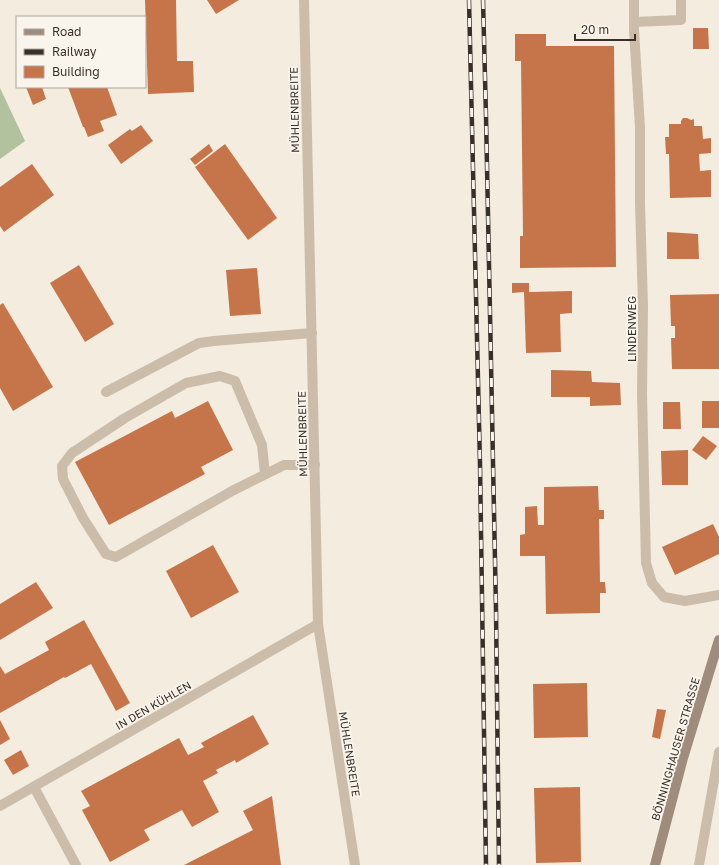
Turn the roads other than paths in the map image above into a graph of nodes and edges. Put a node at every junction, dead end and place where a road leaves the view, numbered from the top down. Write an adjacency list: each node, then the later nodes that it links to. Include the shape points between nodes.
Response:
1 (304, 0): 5 (street, MÜHLENBREITE)
2 (634, 0): 4 (street, LINDENWEG)
3 (681, 0): 4 (street, via 681,20)
4 (634, 22): 9 (street, LINDENWEG, via 640,128 646,563 652,583 664,597 685,602)
5 (312, 333): 6 (street, via 199,343); 7 (street, MÜHLENBREITE)
6 (106, 392)
7 (315, 465): 8 (street, via 284,465); 10 (street, MÜHLENBREITE)
8 (265, 474): 8 (street, via 116,557 106,554 83,518 63,479 62,466 72,453 125,418 186,383 220,376 235,381 262,445)
9 (719, 595)
10 (318, 624): 13 (street, IN DEN KÜHLEN); 16 (street, MÜHLENBREITE)
11 (719, 641): 17 (main road, BÖNNINGHAUSER STRASSE, via 683,758)
12 (719, 752): 18 (street)
13 (34, 787): 14 (street, IN DEN KÜHLEN); 15 (street)
14 (0, 806)
15 (76, 865)
16 (355, 865)
17 (655, 865)
18 (699, 865)

